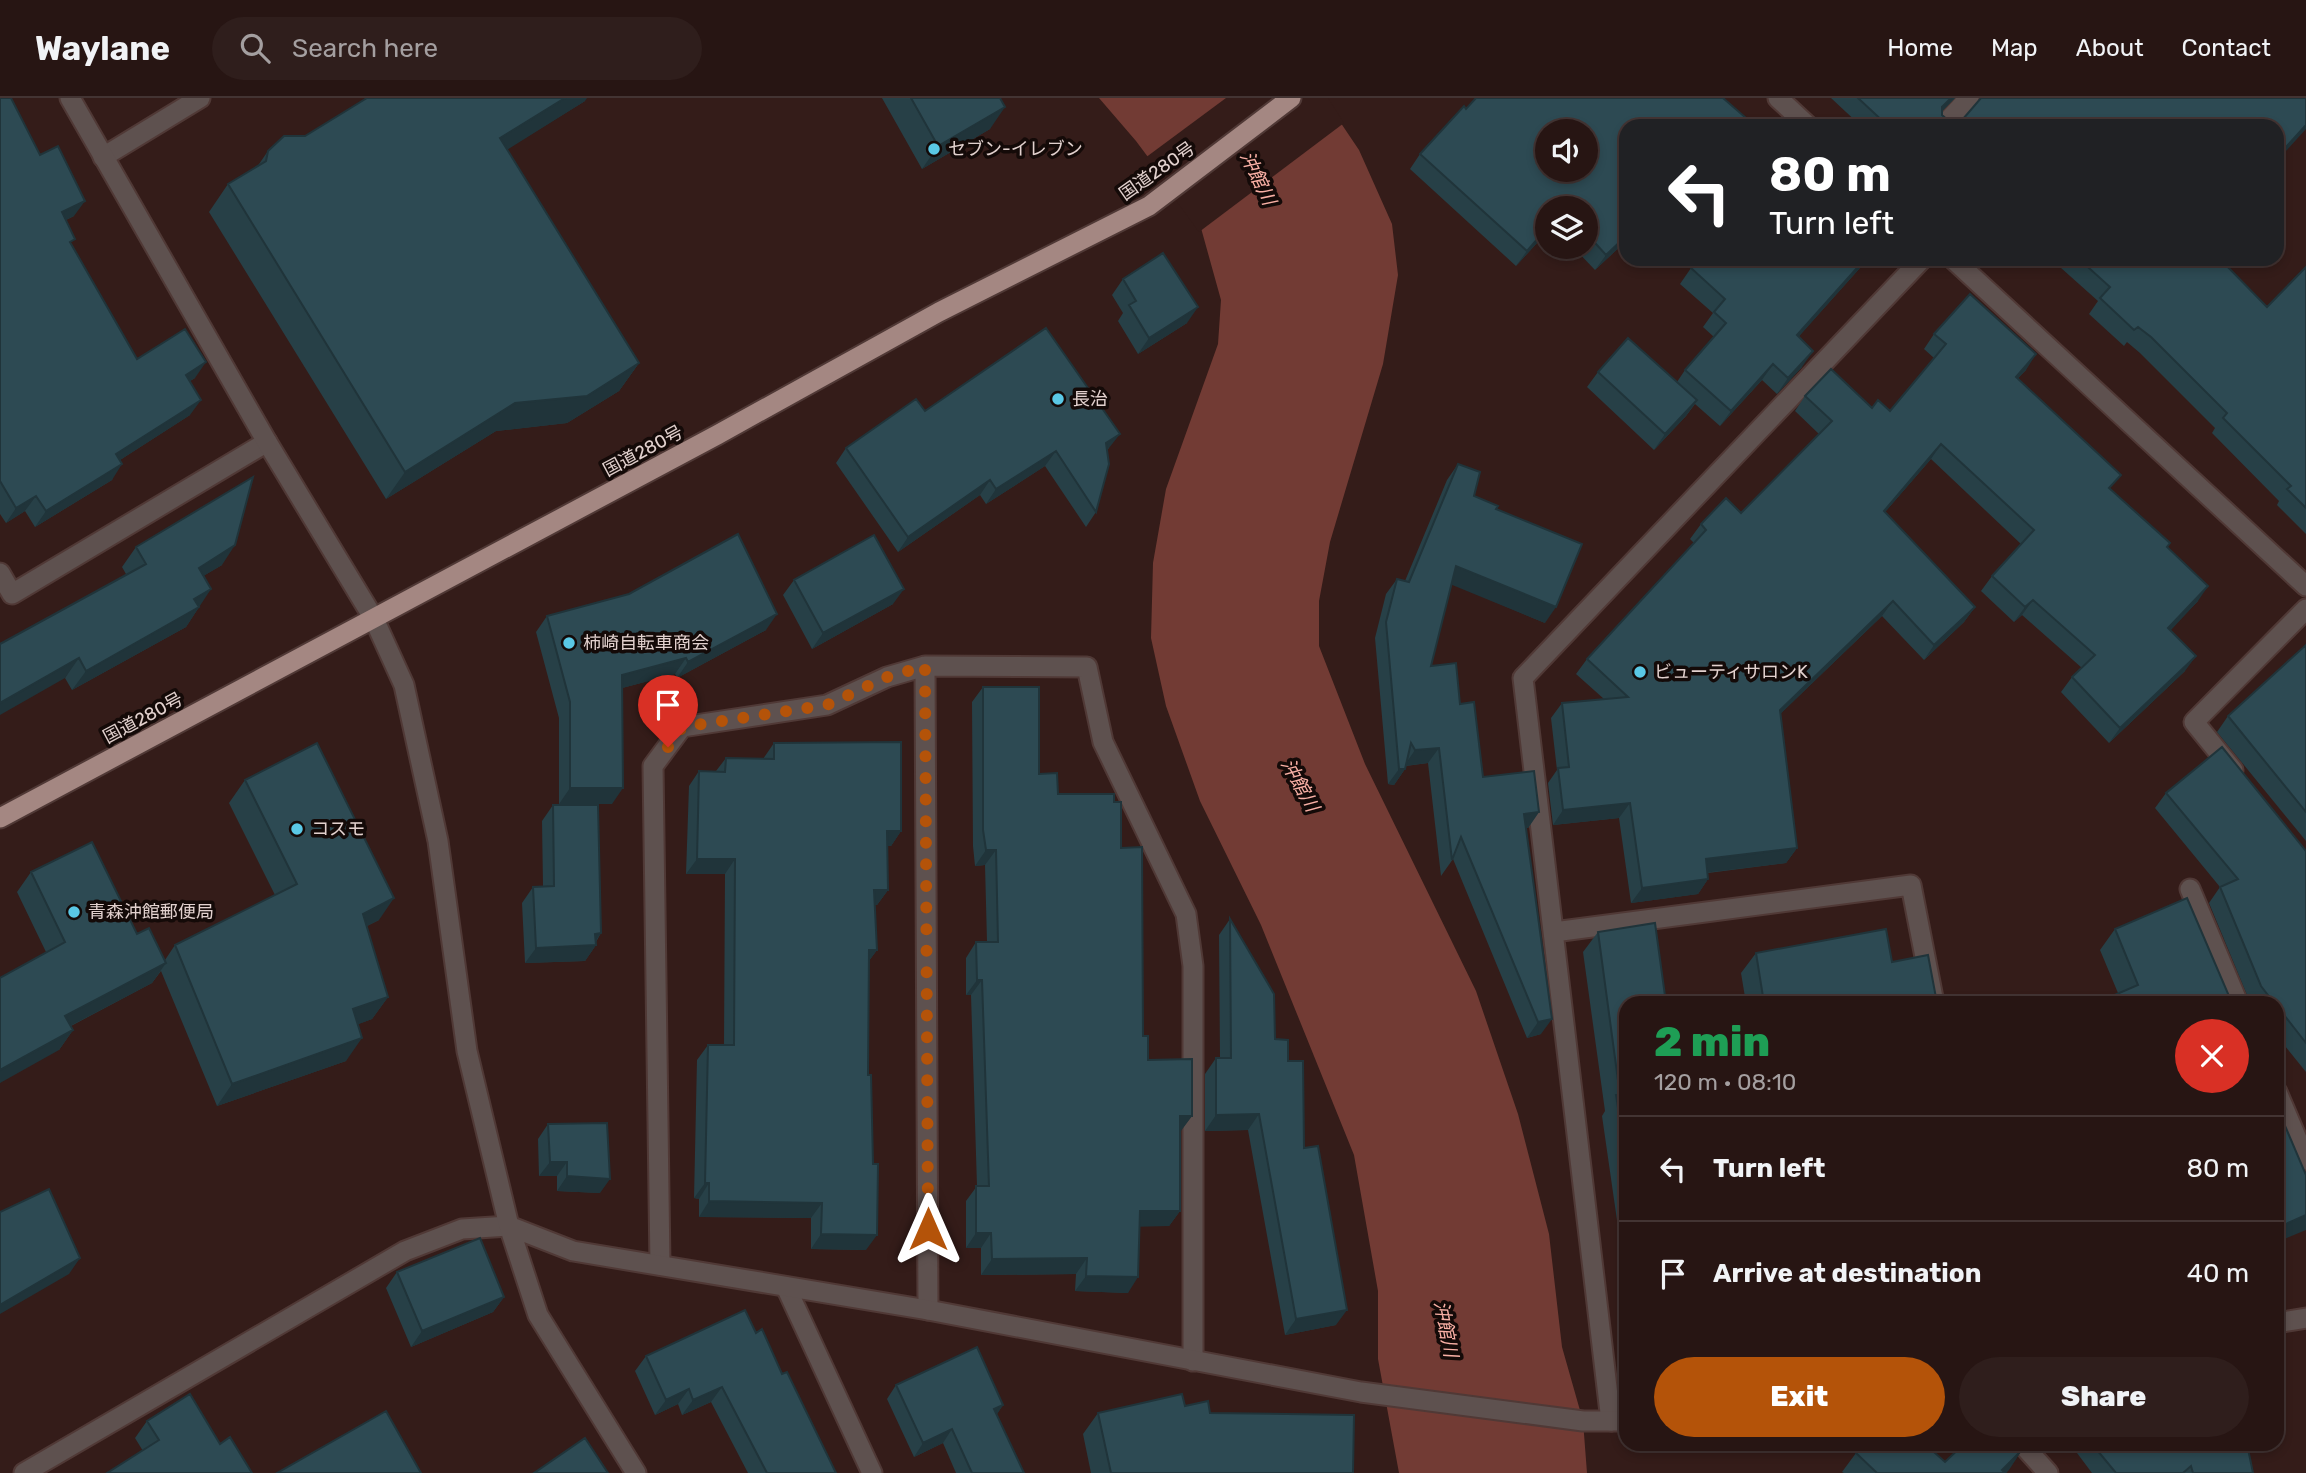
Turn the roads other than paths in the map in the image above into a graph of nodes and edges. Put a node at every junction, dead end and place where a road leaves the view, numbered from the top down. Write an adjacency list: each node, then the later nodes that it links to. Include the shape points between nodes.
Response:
1 (70, 98): 8 (street)
2 (200, 98): 8 (street)
3 (1292, 98): 15 (highway, 国道280号, via 1149,206 939,312)
4 (1778, 98): 6 (street)
5 (1969, 98): 7 (street)
6 (1800, 119)
7 (1950, 119)
8 (103, 158): 11 (street)
9 (1915, 266): 20 (street, via 1523,678)
10 (1961, 266): 13 (street)
11 (267, 442): 12 (street, via 12,594); 15 (street)
12 (0, 573)
13 (2306, 586)
14 (2306, 609): 17 (street, via 2194,723)
15 (374, 619): 18 (highway, 国道280号); 25 (street, via 404,685 413,724 438,841 467,1051)
16 (925, 666): 26 (street, via 887,677 827,705 682,727 653,766); 28 (street); 31 (street, via 1087,667 1103,742 1186,914 1193,966)
17 (2245, 786)
18 (0, 818)
19 (2190, 890): 22 (street)
20 (1554, 932): 21 (street, via 1911,885); 32 (street)
21 (1933, 996)
22 (2235, 996)
23 (2284, 1108): 24 (street)
24 (2306, 1160)
25 (509, 1226): 26 (street, via 573,1251); 34 (street, via 462,1229 405,1251); 35 (street, via 538,1315)
26 (660, 1265): 27 (street)
27 (786, 1287): 28 (street); 36 (street)
28 (928, 1310): 31 (street)
29 (2306, 1318): 30 (street)
30 (2284, 1322)
31 (1193, 1361): 32 (street, via 1374,1394 1583,1421)
32 (1619, 1421)
33 (2028, 1451): 37 (street)
34 (24, 1473)
35 (636, 1473)
36 (872, 1473)
37 (2048, 1473)

